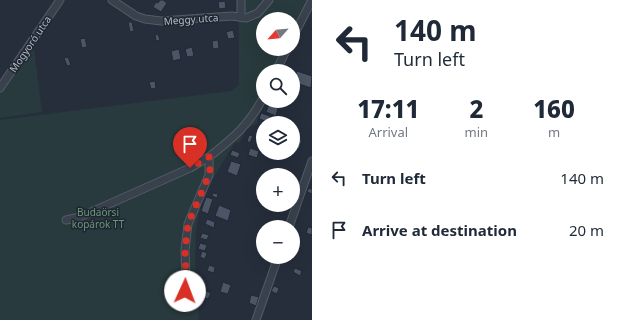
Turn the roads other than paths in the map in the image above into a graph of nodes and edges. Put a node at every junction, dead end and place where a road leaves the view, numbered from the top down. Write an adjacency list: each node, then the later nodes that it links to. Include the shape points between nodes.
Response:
1 (60, 0): 8 (street, Mogyoró utca)
2 (112, 0): 6 (street, Meggy utca, via 136,16 152,21)
3 (241, 0): 6 (street)
4 (269, 0): 6 (street, Meggy utca, via 258,14)
5 (312, 0): 7 (street)
6 (241, 17)
7 (300, 23)
8 (0, 88)
9 (257, 108): 10 (street, via 239,133)
10 (209, 157): 12 (street, via 80,217); 15 (street, via 209,175 188,224)
11 (312, 161): 13 (street)
12 (66, 220)
13 (291, 220)
14 (276, 264): 16 (street)
15 (185, 291)
16 (256, 320)

